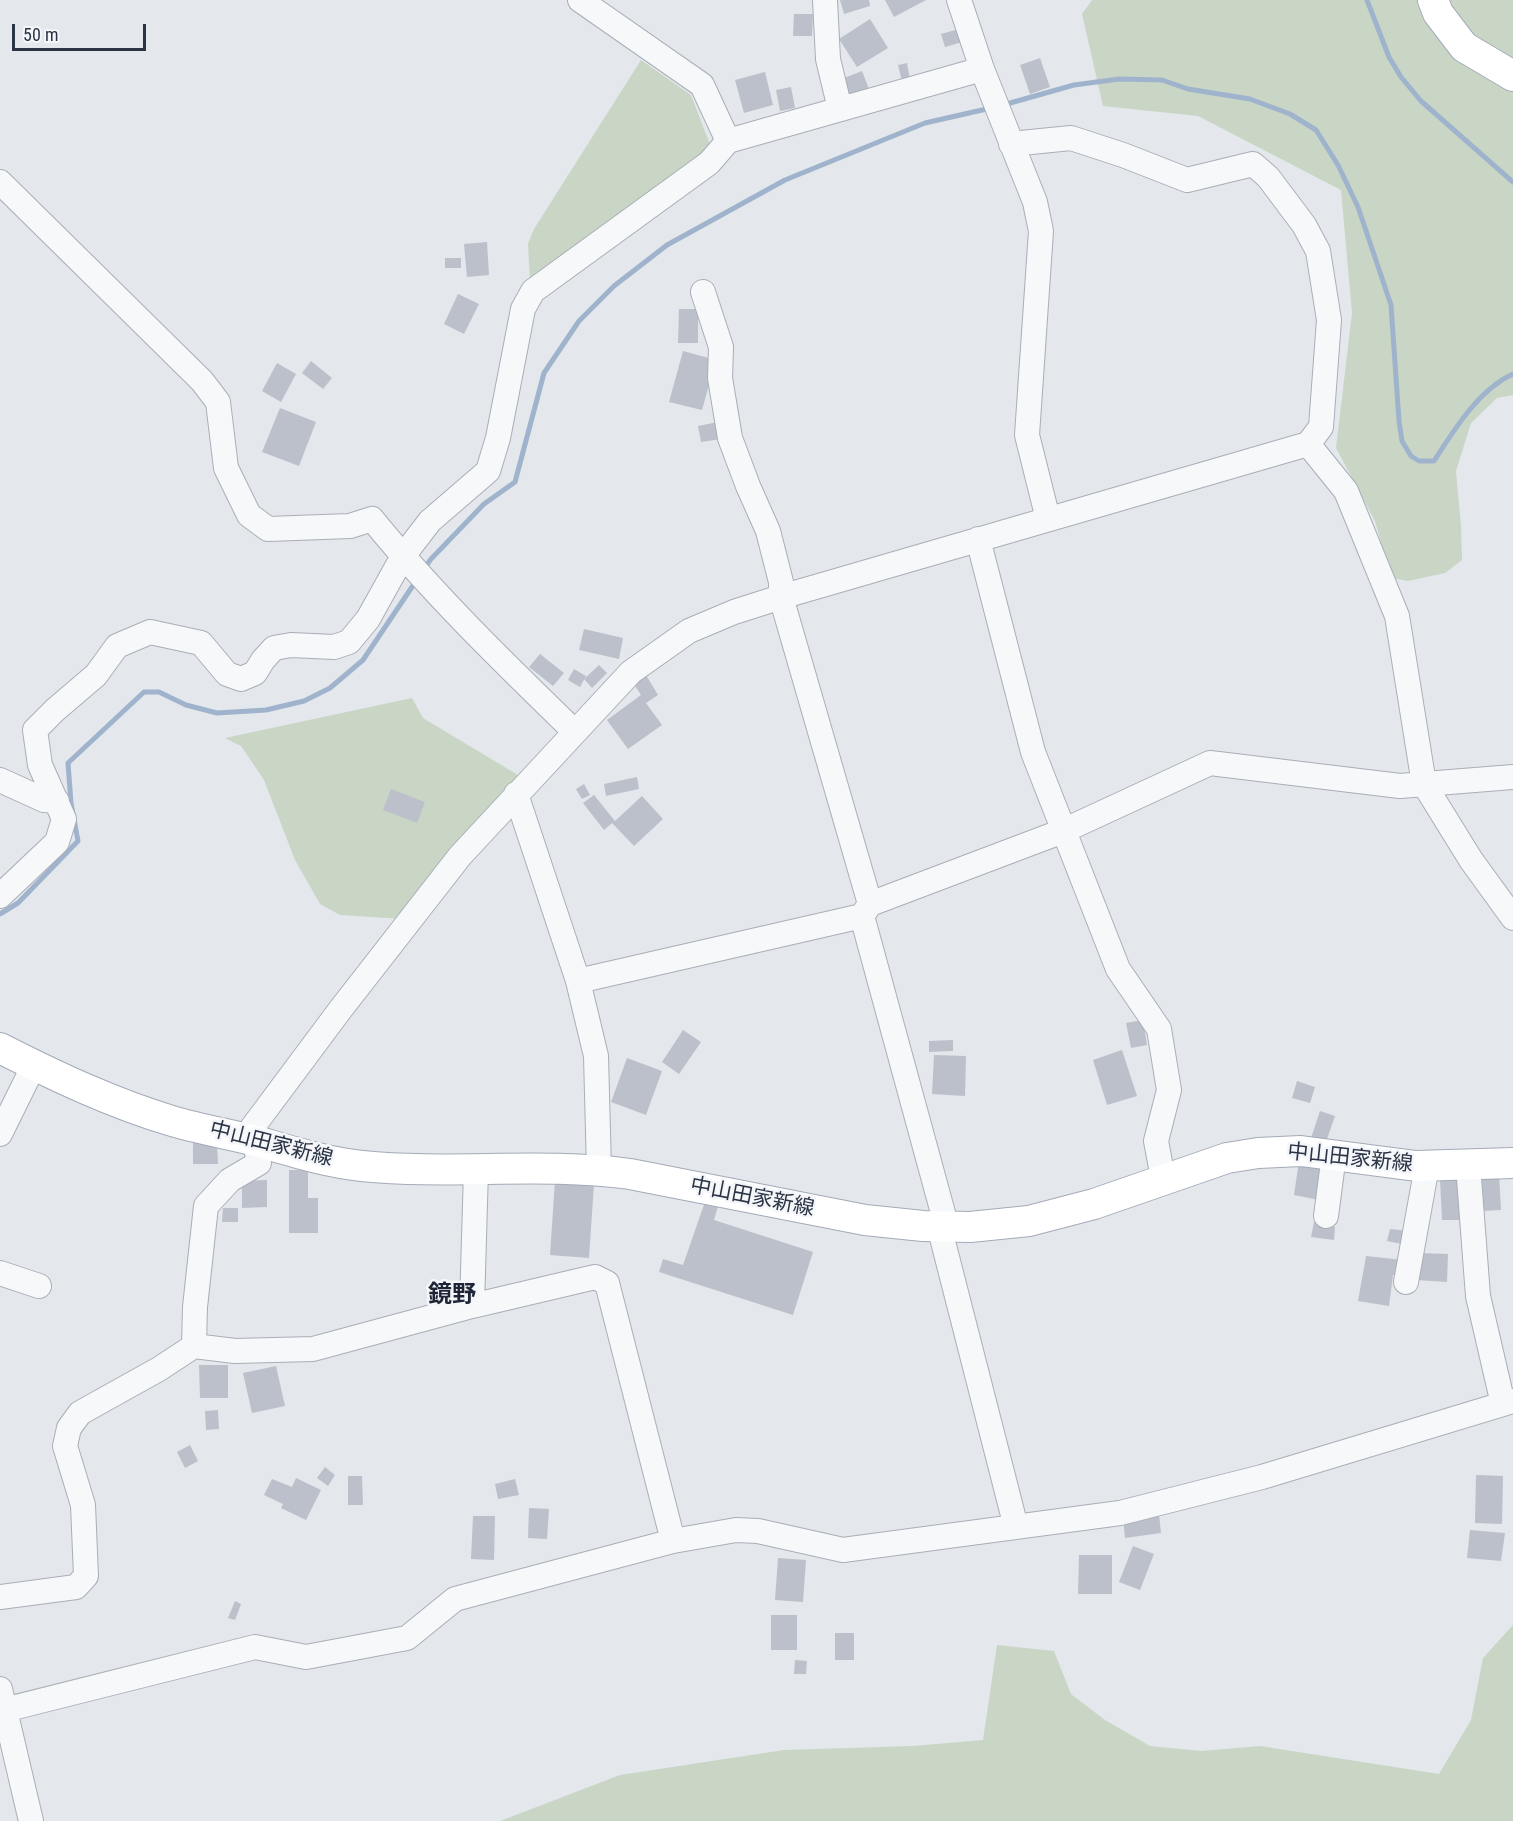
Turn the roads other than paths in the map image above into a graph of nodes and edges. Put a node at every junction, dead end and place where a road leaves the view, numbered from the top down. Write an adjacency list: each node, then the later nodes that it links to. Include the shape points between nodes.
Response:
1 (580, 0): 8 (street, via 702,85)
2 (825, 0): 7 (street, via 828,59)
3 (959, 0): 5 (street)
4 (1433, 0): 6 (main road, via 1464,47)
5 (982, 69): 7 (street); 9 (street)
6 (1513, 76)
7 (840, 109): 8 (street)
8 (728, 141): 15 (street, via 709,163 533,291 523,309 488,471 430,521)
9 (1011, 144): 12 (street, via 1071,138 1187,180 1253,165 1268,177 1318,251 1329,320 1321,427); 13 (street, via 1035,202 1041,231 1027,435)
10 (0, 182): 15 (street, via 202,381 218,402 226,468 249,515 268,529 350,526 372,519)
11 (703, 292): 16 (street, via 721,347 720,378 730,438 768,531)
12 (1308, 444): 13 (street); 20 (street, via 1346,491 1397,616)
13 (1048, 519): 14 (street)
14 (978, 539): 16 (street); 23 (street, via 1033,752)
15 (403, 556): 17 (street, via 485,645); 22 (street, via 368,620 349,642 274,648 255,673 241,679 227,674 201,643 150,632 117,646 96,675 36,730 40,765)
16 (781, 597): 17 (street, via 689,631 631,672); 25 (street)
17 (574, 731): 21 (street)
18 (1513, 777): 20 (street)
19 (0, 780): 22 (street, via 44,800)
20 (1424, 784): 23 (street, via 1400,786 1210,763); 26 (street)
21 (516, 794): 27 (street); 31 (street, via 460,856 333,1019 252,1128)
22 (57, 801): 24 (street, via 64,819 57,842)
23 (1063, 831): 25 (street); 38 (street, via 1118,969 1159,1029 1168,1090 1156,1141)
24 (0, 896)
25 (866, 910): 27 (street); 40 (street, via 942,1213)
26 (1513, 918)
27 (578, 981): 37 (street, via 596,1056)
28 (0, 1048): 29 (main road, 中山田家新線)
29 (34, 1065): 30 (street); 31 (main road, 中山田家新線, via 171,1120)
30 (0, 1134)
31 (256, 1141): 36 (main road, 中山田家新線, via 318,1160 362,1166); 45 (street, via 259,1163 230,1180 206,1206)
32 (1334, 1155): 35 (main road, 中山田家新線); 38 (main road, 中山田家新線, via 1258,1152); 39 (street)
33 (1513, 1163): 34 (main road, 中山田家新線)
34 (1468, 1165): 35 (main road, 中山田家新線); 46 (street, via 1478,1296)
35 (1427, 1166): 42 (street)
36 (476, 1170): 37 (main road, 中山田家新線); 44 (street)
37 (599, 1170): 40 (main road, 中山田家新線, via 865,1220)
38 (1163, 1178): 40 (main road, 中山田家新線, via 1094,1204 1029,1221)
39 (1326, 1216)
40 (939, 1226): 47 (street)
41 (0, 1273): 43 (street)
42 (1406, 1282)
43 (39, 1286)
44 (472, 1306): 45 (street, via 313,1349 235,1351); 48 (street, via 595,1277 607,1283)
45 (195, 1346): 49 (street, via 80,1413 69,1428 65,1446 83,1505 86,1576 76,1587)
46 (1508, 1403): 47 (street, via 1262,1477 1119,1512)
47 (1016, 1527): 48 (street, via 843,1550 758,1531 736,1530)
48 (673, 1540): 50 (street, via 455,1599 407,1638 306,1657 255,1647)
49 (0, 1598)
50 (2, 1703): 51 (street)
51 (31, 1821)

